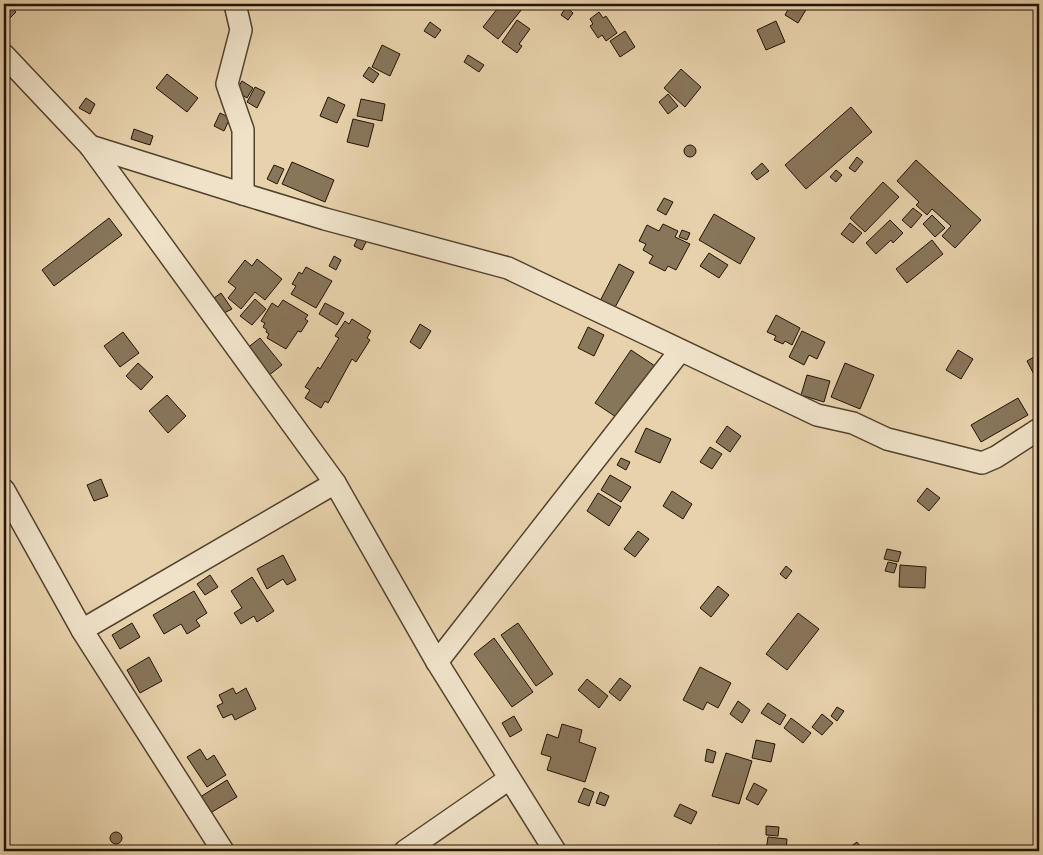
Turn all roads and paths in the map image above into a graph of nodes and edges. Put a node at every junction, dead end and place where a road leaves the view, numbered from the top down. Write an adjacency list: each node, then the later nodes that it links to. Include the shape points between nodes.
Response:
1 (235, 4): 4 (street, via 241,30 227,84 243,130)
2 (4, 55): 3 (street)
3 (90, 146): 4 (street); 7 (street)
4 (244, 194): 5 (street, via 508,268)
5 (680, 351): 6 (street, via 817,415 853,423 887,439 982,463); 10 (street)
6 (1039, 429)
7 (335, 483): 9 (street); 10 (street)
8 (4, 490): 9 (street)
9 (82, 630): 12 (street)
10 (437, 662): 11 (street)
11 (509, 779): 13 (street); 14 (street)
12 (223, 851)
13 (405, 851)
14 (555, 851)

